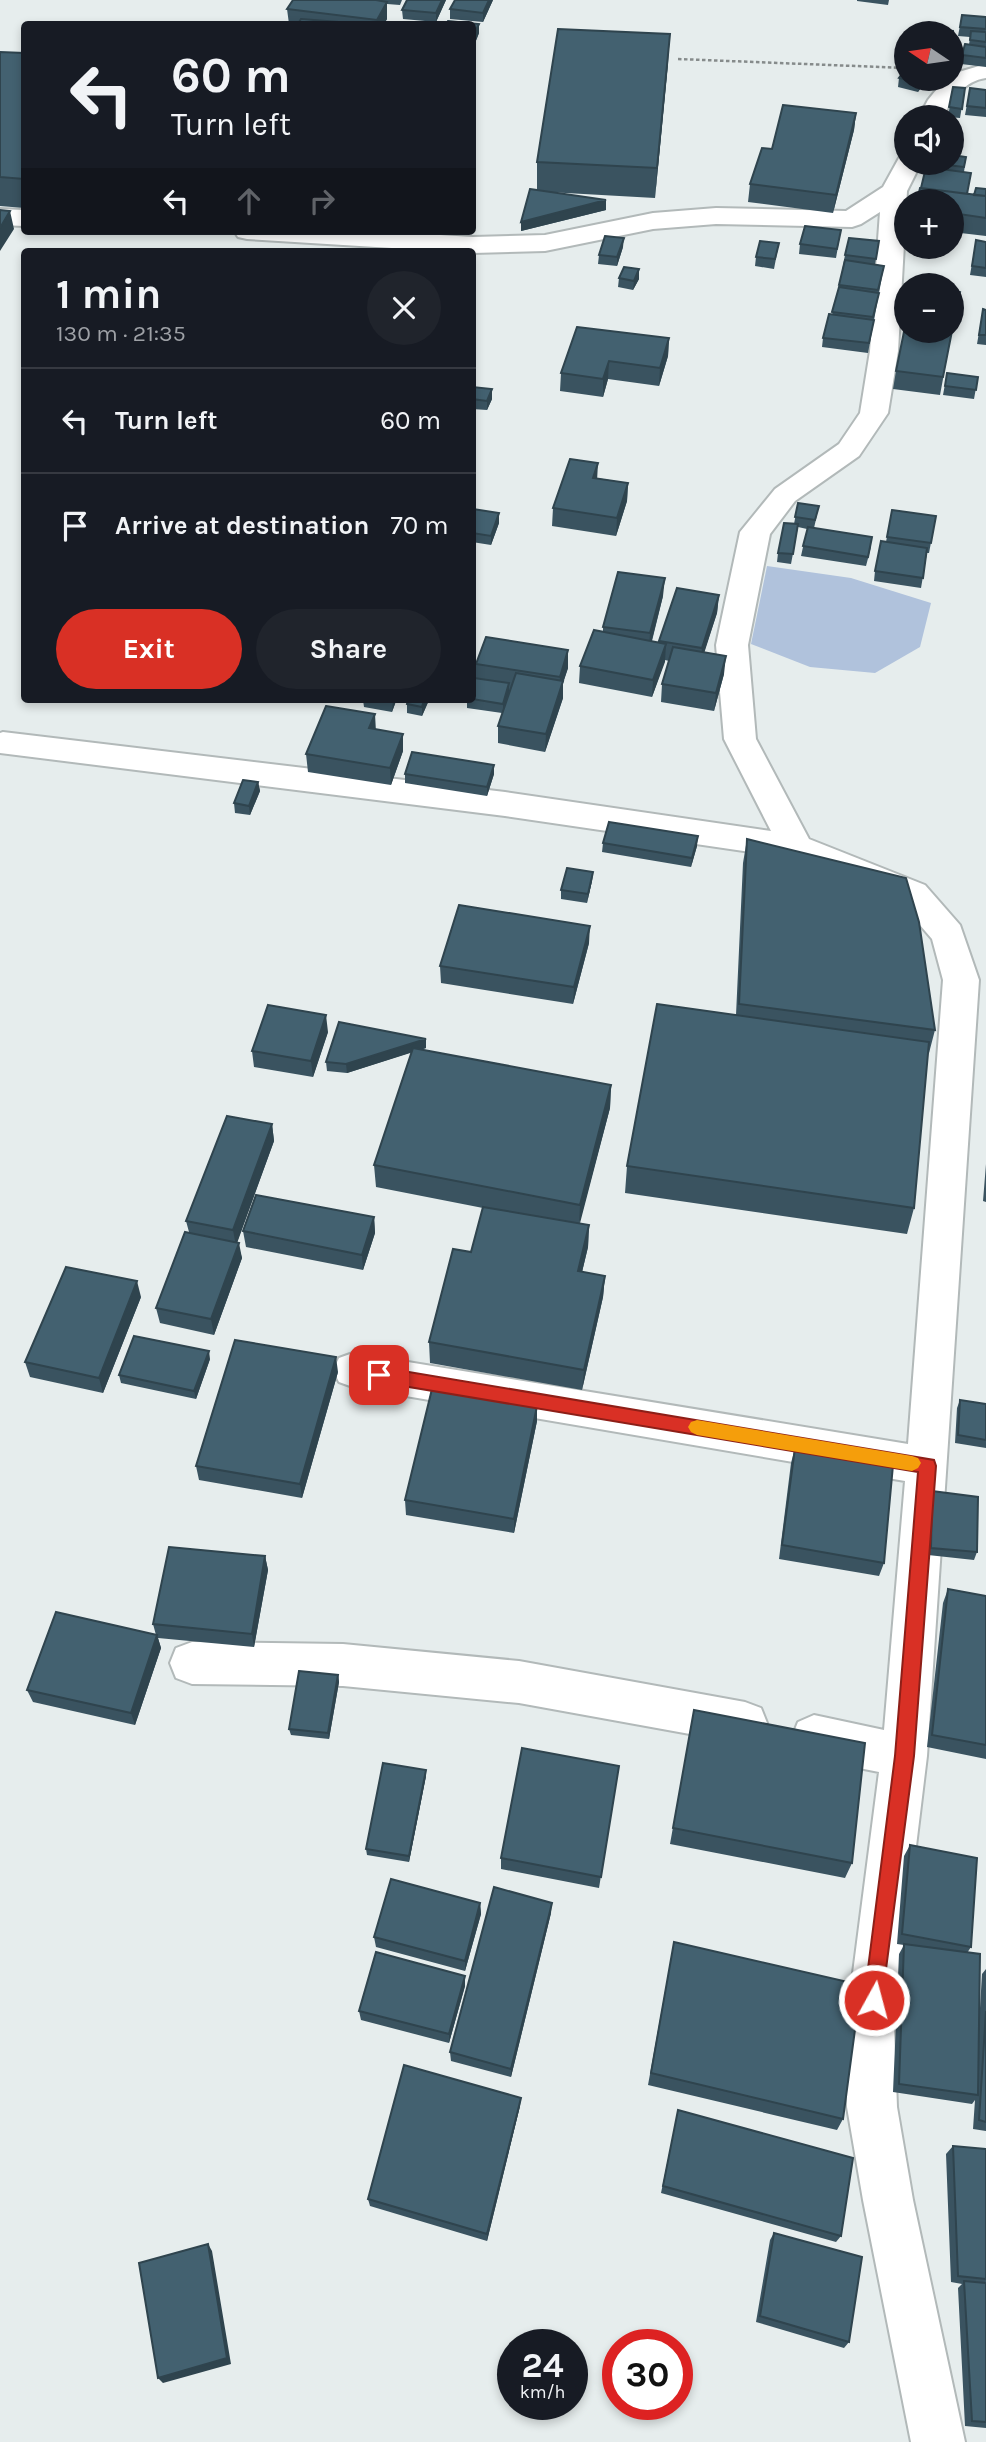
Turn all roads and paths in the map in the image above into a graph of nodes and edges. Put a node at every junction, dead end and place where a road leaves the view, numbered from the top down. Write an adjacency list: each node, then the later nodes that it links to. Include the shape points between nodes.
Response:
1 (678, 59): 2 (path)
2 (894, 68)
3 (986, 71): 4 (street, via 972,71 943,92)
4 (936, 105)
5 (901, 177): 8 (street, via 852,219 703,217 653,221 545,243 473,245); 10 (street, via 874,413 849,450 785,495 755,532 732,645 740,739)
6 (0, 217): 7 (street)
7 (21, 218)
8 (312, 235)
9 (3, 743): 10 (street, via 505,804)
10 (796, 847): 12 (street, via 913,894 948,934 961,980)
11 (353, 1370): 12 (street)
12 (928, 1466): 14 (street)
13 (192, 1663): 14 (street, via 343,1665 519,1682)
14 (904, 1756): 15 (street, via 870,2027 873,2107)
15 (938, 2442)

